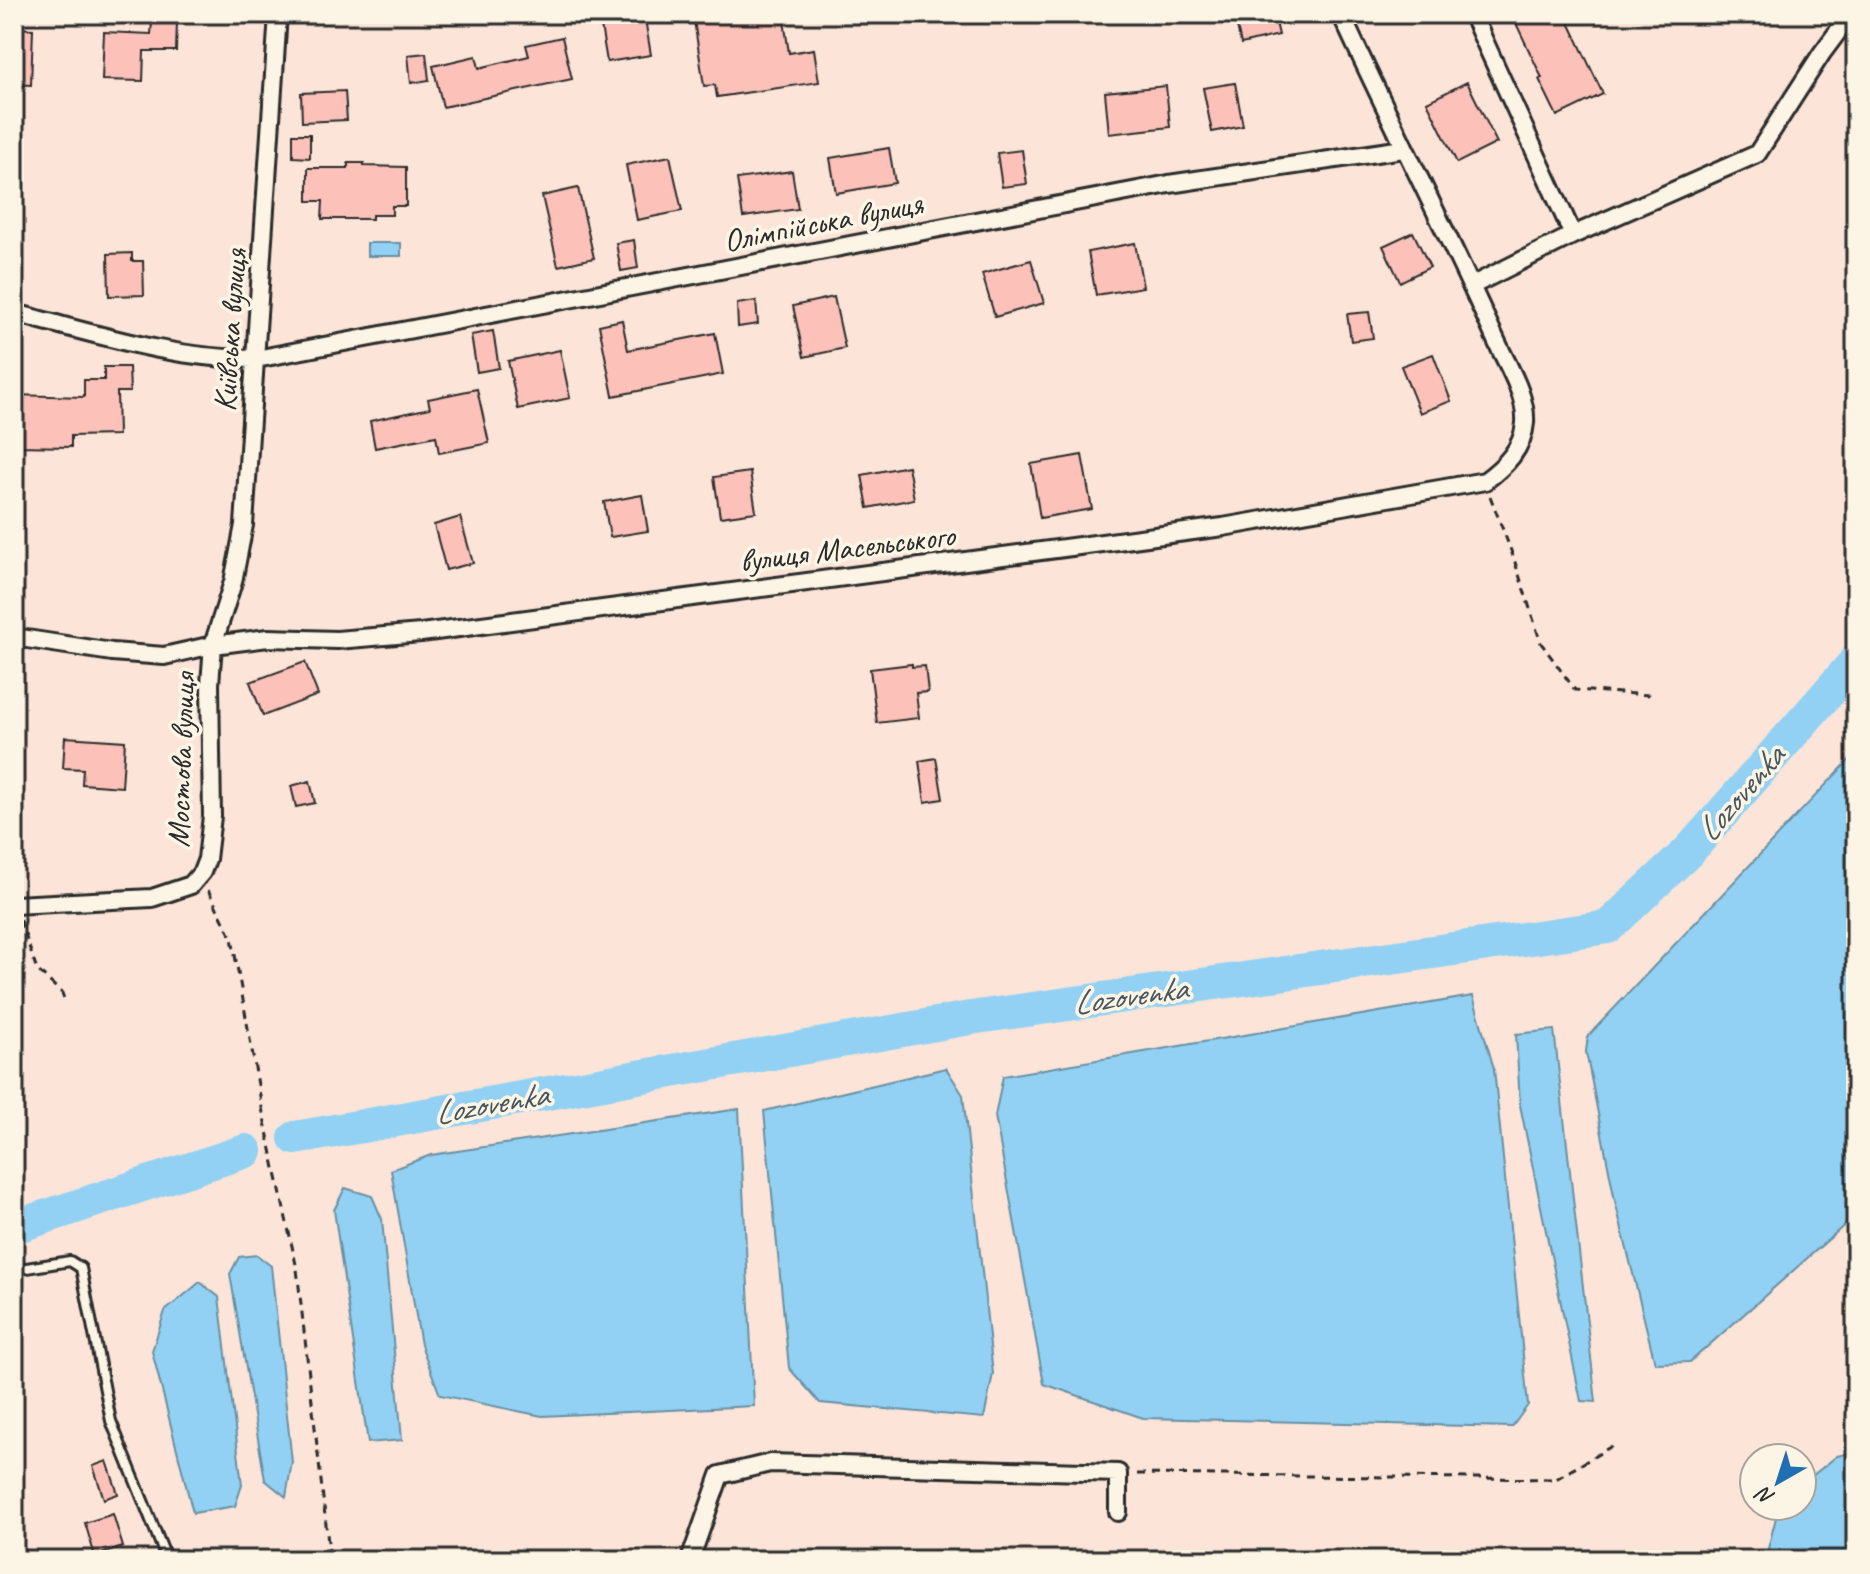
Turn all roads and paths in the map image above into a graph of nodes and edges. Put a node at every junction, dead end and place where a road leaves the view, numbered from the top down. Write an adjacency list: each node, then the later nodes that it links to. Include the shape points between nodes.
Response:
1 (278, 14): 9 (street, Київська вулиця)
2 (1341, 14): 5 (street)
3 (1472, 14): 6 (street)
4 (1851, 14): 6 (street, via 1757,154)
5 (1403, 149): 7 (street); 9 (street, Олімпійська вулиця, via 1153,187)
6 (1573, 235): 7 (street)
7 (1471, 286): 10 (street, via 1523,402 1525,424 1518,449)
8 (14, 313): 9 (street, Олімпійська вулиця, via 179,354)
9 (256, 359): 12 (street, Київська вулиця, via 244,525)
10 (1485, 481): 12 (street, вулиця Масельського, via 1223,527 579,614 421,633); 13 (path, via 1541,643 1575,690)
11 (14, 637): 12 (street, вулиця Масельського, via 164,656)
12 (213, 645): 14 (street, Мостова вулиця, via 212,816)
13 (1650, 695)
14 (202, 872): 15 (street, Мостова вулиця, via 191,885 152,898); 22 (path, via 232,938 297,1269)
15 (16, 905): 16 (path, via 37,970)
16 (65, 1002)
17 (14, 1270): 21 (lane, via 70,1261 81,1268 111,1421)
18 (1612, 1446): 19 (path, via 1556,1479)
19 (1118, 1473): 20 (street); 23 (street, via 770,1463 720,1475)
20 (1118, 1512)
21 (167, 1560)
22 (330, 1560)
23 (690, 1560)

